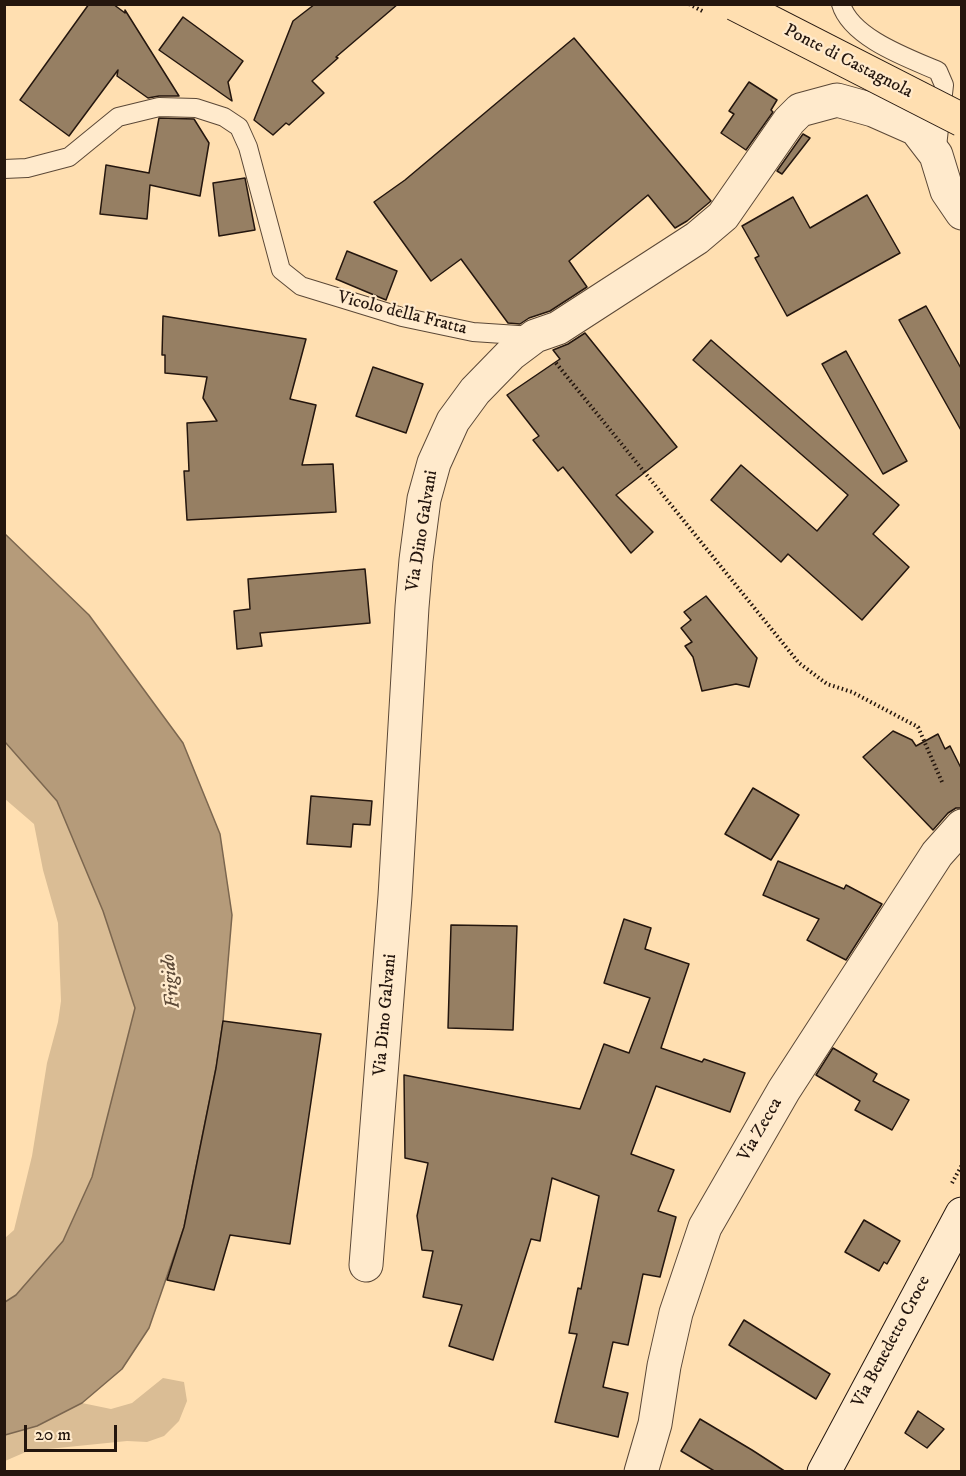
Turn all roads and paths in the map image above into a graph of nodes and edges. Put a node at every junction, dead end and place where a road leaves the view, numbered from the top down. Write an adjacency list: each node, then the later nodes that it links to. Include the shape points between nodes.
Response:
1 (735, 4): 3 (main road, Ponte di Castagnola, bridge)
2 (841, 4): 4 (lane, via 853,25 868,36 938,71 944,86)
3 (962, 120)
4 (936, 155): 6 (street, Via Dino Galvani, via 947,191); 7 (street, Via Dino Galvani, via 916,129 873,110 837,100 800,110 723,216 697,238 558,328)
5 (4, 169): 7 (lane, Vicolo della Fratta, via 27,168 69,156 118,117 159,107 196,108 224,117 239,127 281,270 301,286 402,317 463,330)
6 (962, 213)
7 (535, 336): 8 (path, via 799,663 827,684 852,692 918,728); 11 (street, Via Dino Galvani, via 475,391 453,421 434,463 424,499 412,607 395,896)
8 (942, 782)
9 (962, 826): 12 (street, Via Zecca, via 937,854 784,1090 705,1227 676,1313 655,1424)
10 (962, 1214): 13 (street, Via Benedetto Croce)
11 (366, 1265)
12 (641, 1472)
13 (824, 1472)

